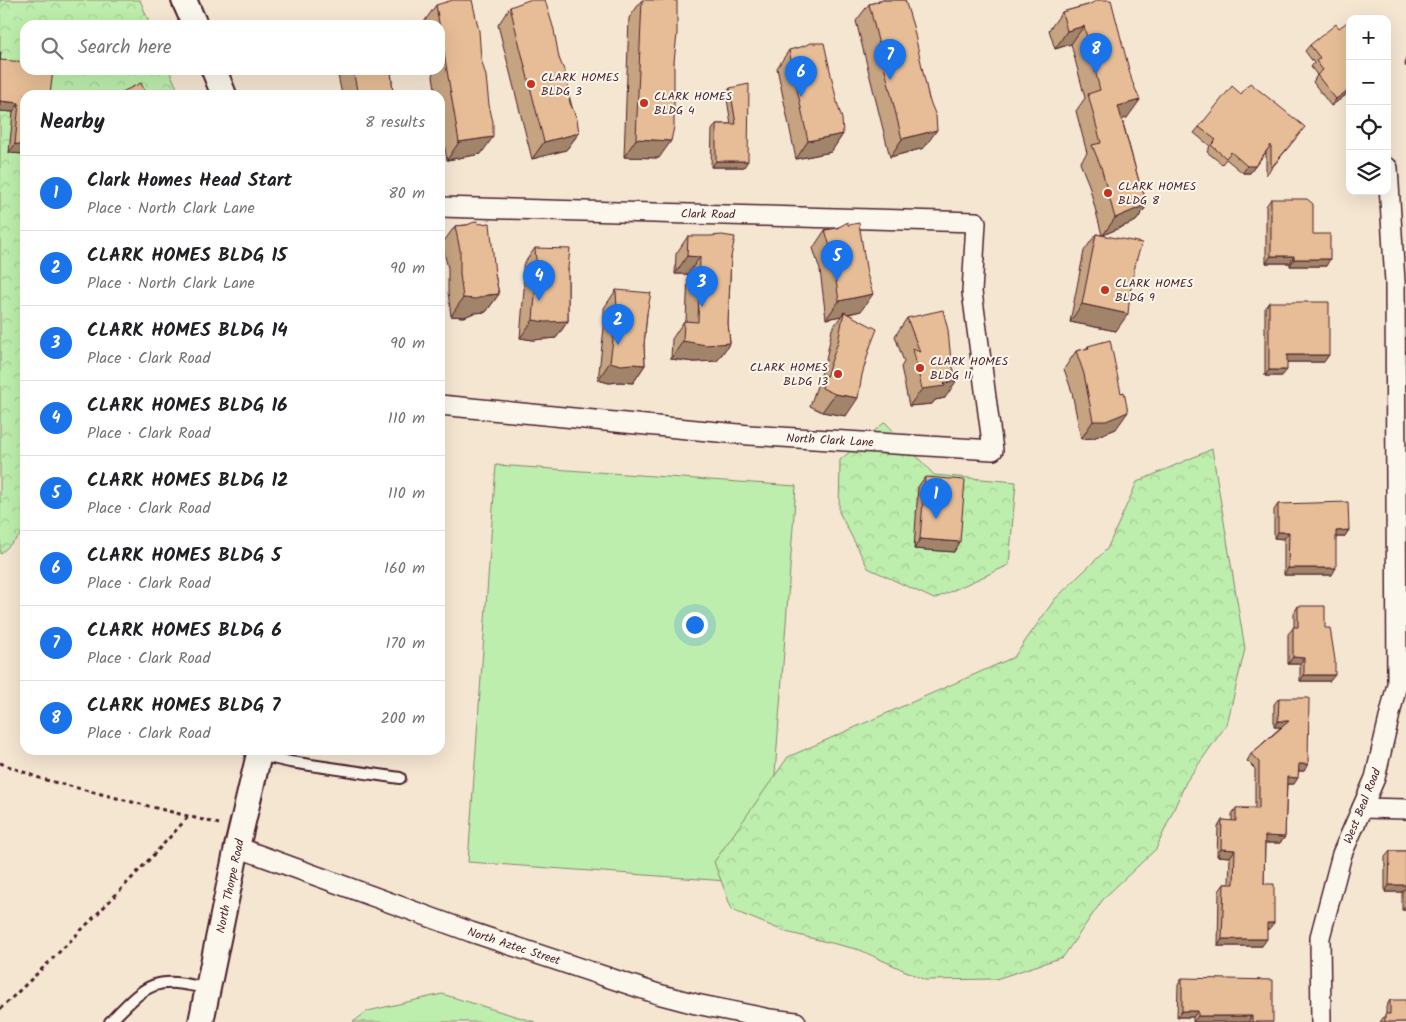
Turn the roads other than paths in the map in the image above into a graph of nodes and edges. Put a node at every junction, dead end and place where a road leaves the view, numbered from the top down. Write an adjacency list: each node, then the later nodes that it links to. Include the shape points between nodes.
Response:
1 (184, 0): 2 (street)
2 (193, 20)
3 (216, 75): 4 (street)
4 (222, 90)
5 (1391, 195): 8 (street, West Beal Road)
6 (445, 207): 7 (street, Clark Road)
7 (976, 222): 9 (street, North Clark Lane, via 972,292 993,450 749,435)
8 (1400, 282): 13 (street, West Beal Road, via 1397,684 1375,778)
9 (445, 405)
10 (260, 755): 15 (street, North Thorpe Road)
11 (267, 755): 12 (lane, via 290,762)
12 (400, 778)
13 (1362, 808): 14 (street); 20 (street, West Beal Road, via 1342,854 1320,936)
14 (1406, 809)
15 (237, 847): 16 (street, North Thorpe Road); 19 (street, North Aztec Street, via 471,932 658,994)
16 (208, 989): 17 (lane, via 176,982 150,986 138,993); 18 (street, North Thorpe Road)
17 (110, 1022)
18 (201, 1022)
19 (796, 1022)
20 (1321, 1022)

